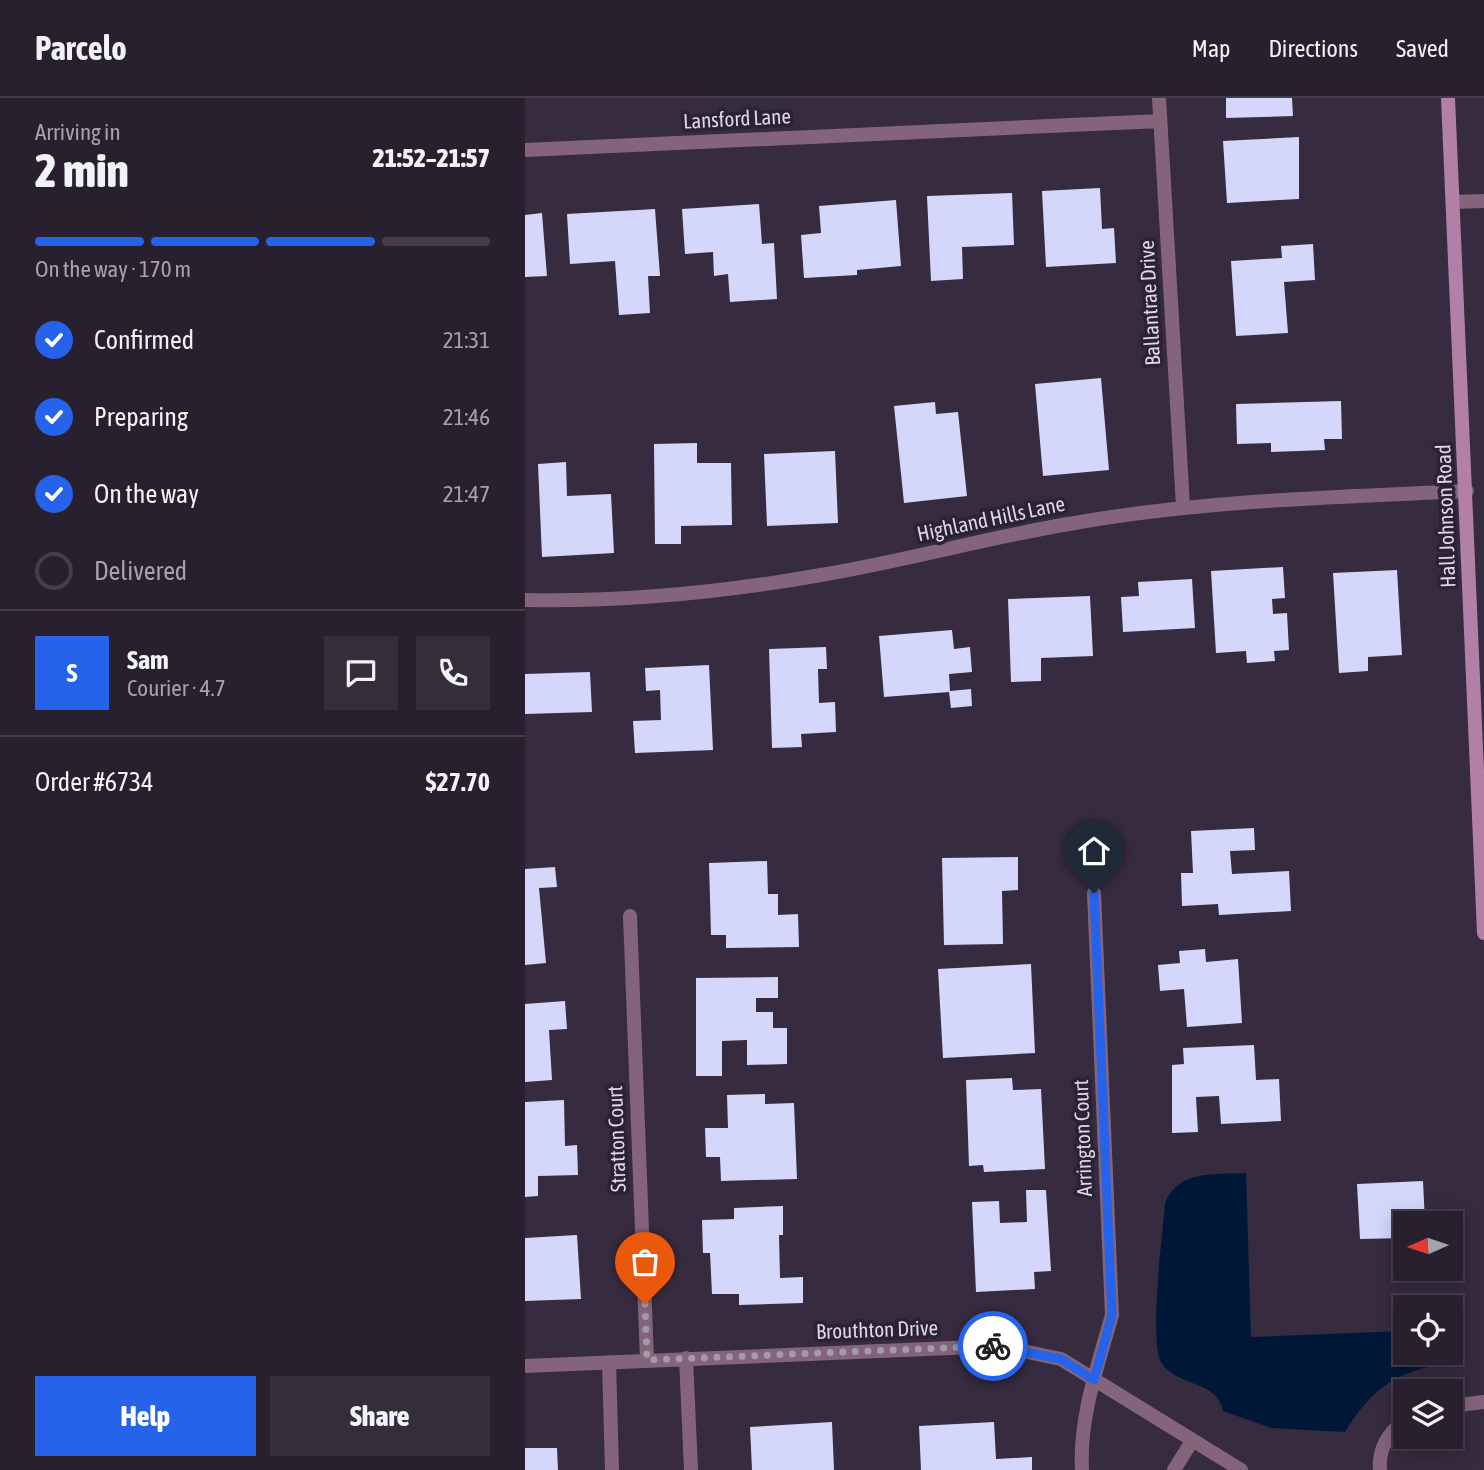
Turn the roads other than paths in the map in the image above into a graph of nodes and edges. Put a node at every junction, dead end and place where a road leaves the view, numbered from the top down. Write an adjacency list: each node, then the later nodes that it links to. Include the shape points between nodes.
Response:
1 (1159, 98): 3 (street, Ballantrae Drive)
2 (1448, 98): 6 (main road, Hall Johnson Road)
3 (1160, 121): 4 (street, Lansford Lane); 8 (street, Ballantrae Drive)
4 (525, 150)
5 (1484, 201): 6 (street)
6 (1453, 202): 7 (main road, Hall Johnson Road)
7 (1467, 491): 8 (street, Highland Hills Lane); 12 (main road, Hall Johnson Road)
8 (1183, 506): 9 (street, Highland Hills Lane, via 724,589)
9 (525, 600)
10 (1094, 893): 17 (street, Arrington Court, via 1112,1315)
11 (630, 916): 14 (street, Stratton Court)
12 (1484, 933)
13 (686, 1358): 14 (street, Brouthton Drive); 17 (street, Brouthton Drive, via 999,1346 1061,1359); 23 (street)
14 (647, 1360): 15 (street, Brouthton Drive)
15 (609, 1362): 16 (street, Brouthton Drive); 22 (street)
16 (525, 1366)
17 (1094, 1380): 21 (street, Brouthton Drive); 24 (street, Arrington Court, via 1081,1448)
18 (1484, 1402): 19 (street)
19 (1463, 1405)
20 (1393, 1432): 27 (street, via 1386,1439)
21 (1192, 1441): 25 (street); 26 (street, Brouthton Drive)
22 (613, 1470)
23 (691, 1470)
24 (1082, 1470)
25 (1174, 1470)
26 (1241, 1470)
27 (1380, 1470)

